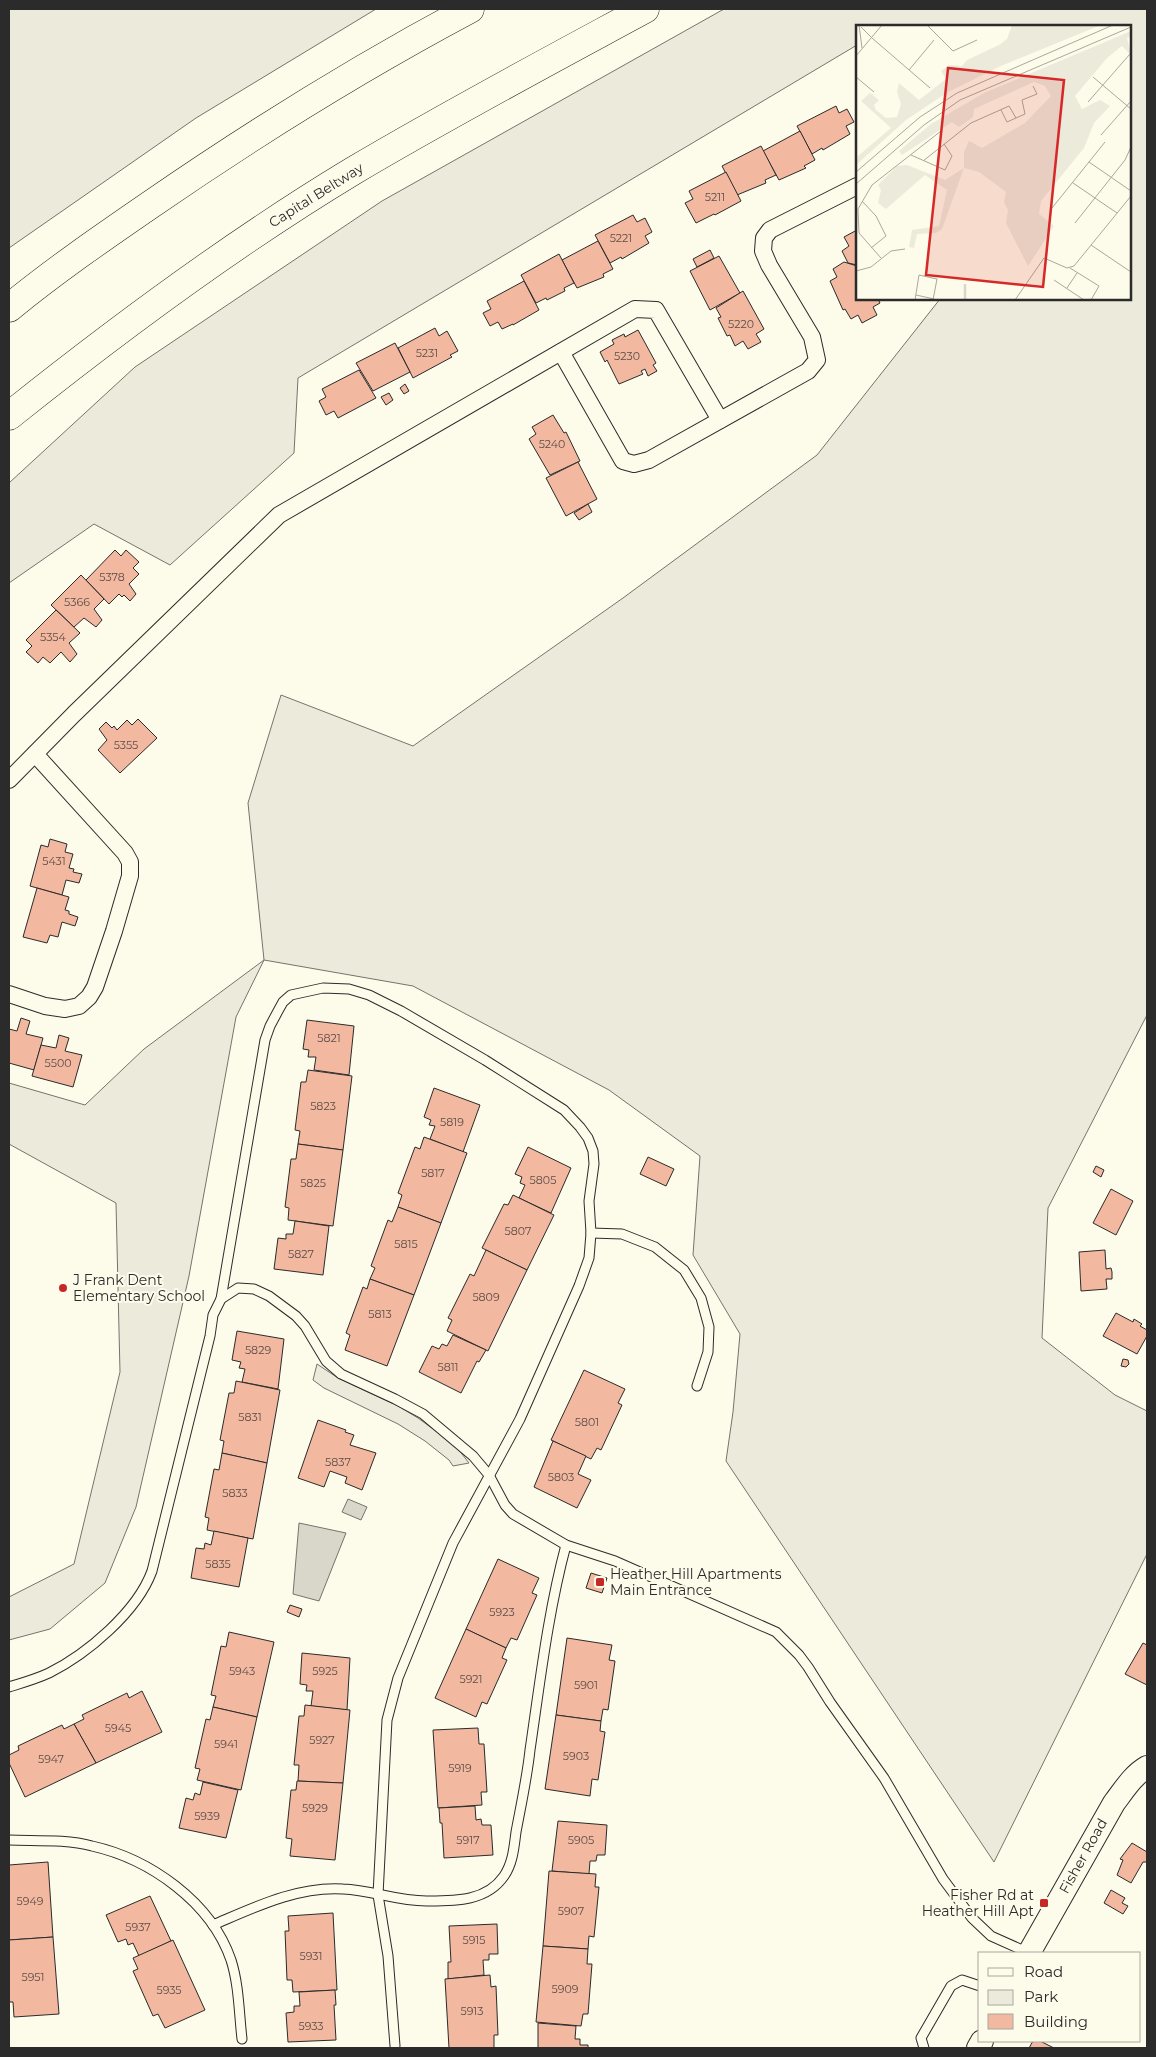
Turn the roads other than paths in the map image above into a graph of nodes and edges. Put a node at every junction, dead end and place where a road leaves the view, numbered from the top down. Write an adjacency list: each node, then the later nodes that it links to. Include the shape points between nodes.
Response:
1 (470, 9): 4 (highway, via 312,98 207,166)
2 (645, 9): 6 (highway, Capital Beltway, via 457,111 245,240 154,303)
3 (856, 187): 7 (street, via 770,230 764,238 763,251 812,337 817,360 808,371)
4 (9, 308)
5 (561, 352): 7 (street, via 623,461 634,464 649,460); 7 (street, via 635,309 656,310); 8 (street, via 279,516)
6 (9, 416)
7 (720, 420)
8 (35, 754): 9 (street); 10 (street, via 125,853 130,862 130,876 89,997 79,1006 65,1009)
9 (9, 780)
10 (9, 994)
11 (591, 1233): 12 (lane, via 589,1201 593,1151 588,1138 564,1110 485,1060 369,995 334,988 305,991 291,994 283,1002 265,1040); 13 (lane, via 622,1234 655,1247 684,1270 701,1298 709,1327 708,1352); 14 (lane, via 589,1258 579,1286 520,1418)
12 (221, 1299): 14 (lane, via 238,1288 254,1289 269,1296 296,1316 326,1360 341,1374 423,1414 473,1456); 16 (lane, via 213,1315 205,1360 146,1586 112,1627 86,1649 49,1673)
13 (697, 1386)
14 (489, 1475): 15 (lane, via 513,1514); 19 (lane, via 453,1543 391,1700 387,1720)
15 (566, 1545): 19 (lane, via 556,1582 514,1850 504,1876 494,1887 468,1899 410,1901); 21 (lane, via 614,1561 776,1632 808,1667 884,1778 943,1879 972,1918 991,1936)
16 (9, 1687)
17 (1147, 1767): 22 (street, Fisher Road, via 1131,1780 1114,1803)
18 (9, 1840): 20 (lane, via 70,1842 124,1857 181,1889)
19 (378, 1895): 20 (lane, via 343,1889 312,1891 266,1903); 25 (lane, via 388,1956)
20 (212, 1925): 24 (lane, via 231,1959)
21 (1027, 1952)
22 (1030, 1952)
23 (978, 1985): 26 (lane, via 962,1980 951,1986 921,2038)
24 (242, 2039)
25 (395, 2046)
26 (924, 2048)

